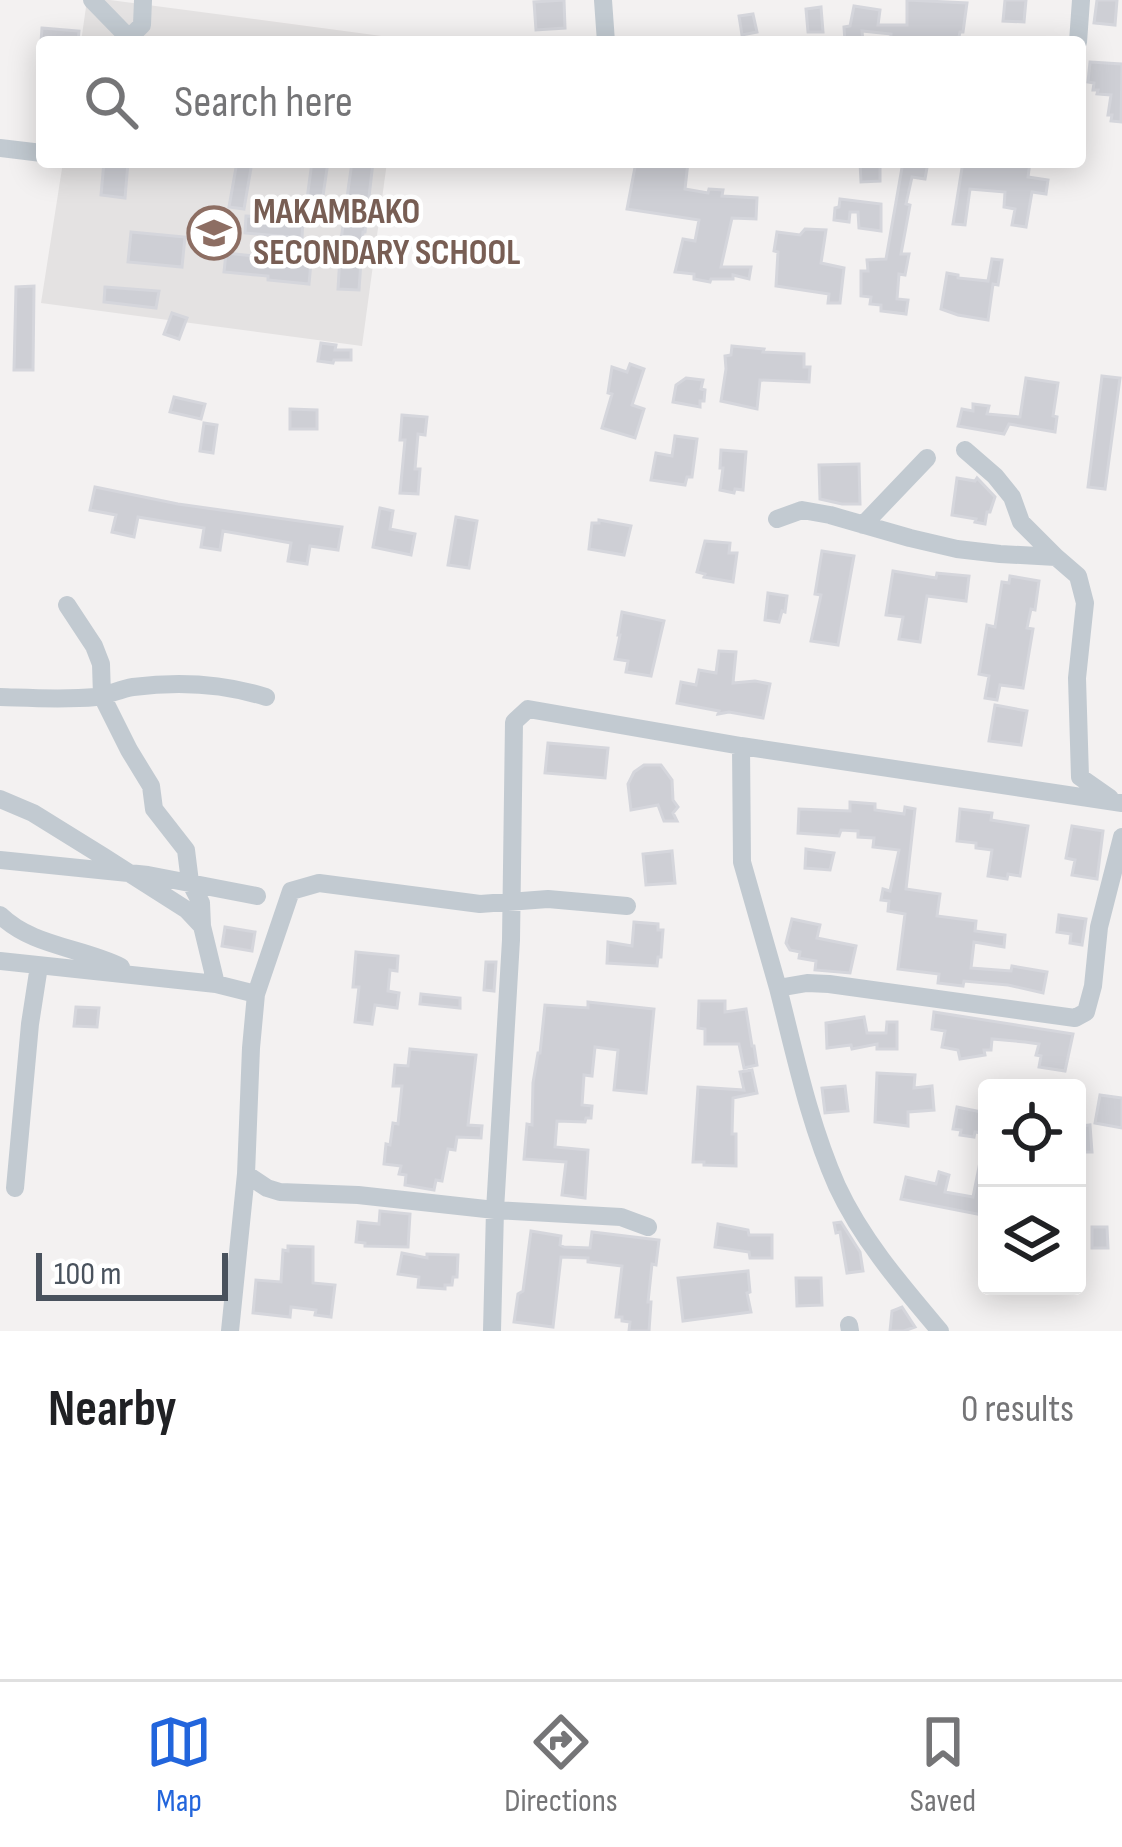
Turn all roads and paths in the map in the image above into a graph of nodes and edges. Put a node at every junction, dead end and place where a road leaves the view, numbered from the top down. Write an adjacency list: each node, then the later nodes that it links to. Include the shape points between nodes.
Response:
1 (92, 0): 5 (street)
2 (143, 0): 6 (street, via 142,26)
3 (603, 0): 7 (street)
4 (1081, 0): 8 (street)
5 (127, 36)
6 (131, 36)
7 (606, 36)
8 (1078, 36)
9 (0, 148): 10 (street)
10 (36, 152)
11 (965, 450): 15 (street, via 995,476 1022,522)
12 (927, 458): 14 (street)
13 (777, 519): 14 (street, via 802,510)
14 (863, 525): 15 (street, via 957,549)
15 (1056, 557): 22 (street, via 1078,576 1085,603 1080,777)
16 (67, 605): 17 (street, via 101,664)
17 (102, 696): 18 (street); 19 (street, via 197,684); 26 (street, via 152,786 154,809 186,850)
18 (0, 697)
19 (266, 697)
20 (741, 746): 22 (street); 28 (street, via 528,709 514,722); 36 (street, via 742,862)
21 (0, 799): 25 (street)
22 (1119, 806)
23 (1122, 837): 36 (street, via 1093,986 1086,1012 1075,1018 829,984)
24 (0, 860): 25 (street)
25 (124, 873): 26 (street); 31 (street)
26 (190, 882): 27 (street); 31 (street)
27 (257, 896)
28 (512, 900): 29 (street); 37 (street, via 480,904 319,883 291,892); 40 (street)
29 (627, 906)
30 (0, 915): 34 (street)
31 (202, 926): 35 (street)
32 (0, 961): 33 (street)
33 (39, 966): 34 (street); 39 (street)
34 (132, 975): 35 (street)
35 (216, 984): 37 (street)
36 (778, 988): 44 (street, via 838,1189 880,1260)
37 (256, 994): 38 (street)
38 (246, 1174): 40 (street, via 280,1192); 42 (street)
39 (15, 1188)
40 (495, 1210): 41 (street, via 621,1217); 43 (street)
41 (648, 1227)
42 (230, 1331)
43 (492, 1331)
44 (940, 1331)

